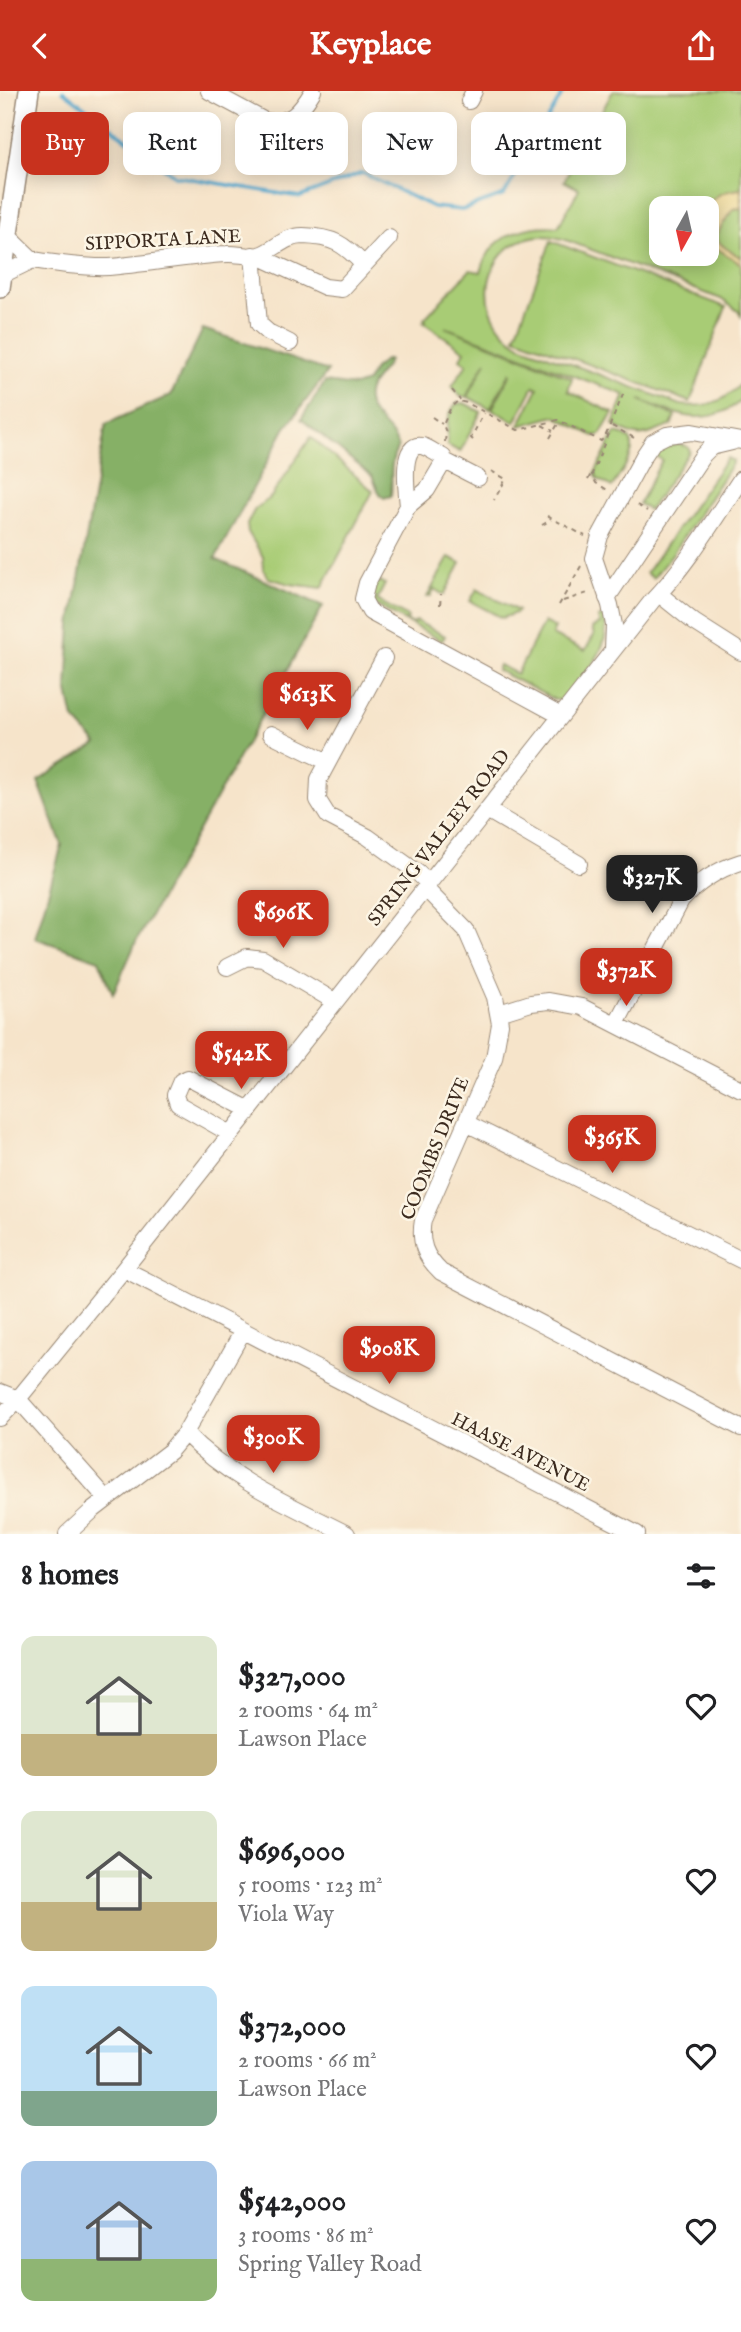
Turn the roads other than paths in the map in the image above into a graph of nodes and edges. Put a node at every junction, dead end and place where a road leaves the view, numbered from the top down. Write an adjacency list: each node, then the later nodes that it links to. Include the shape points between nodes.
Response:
1 (29, 91): 4 (main road)
2 (209, 91): 3 (street, via 265,121 284,121 301,111)
3 (313, 91)
4 (8, 236): 7 (street); 9 (main road)
5 (389, 238): 8 (street)
6 (256, 255): 7 (street, SIPPORTA LANE, via 106,267); 8 (street, via 306,236 345,245); 8 (street, via 334,289 342,289); 10 (street, via 259,324)
7 (33, 260): 9 (street)
8 (364, 265)
9 (1, 281)
10 (290, 343)
11 (741, 441): 17 (street, via 711,447 703,455); 17 (street, via 692,432 653,442 598,544 594,558)
12 (443, 453): 13 (street); 15 (street, via 427,490); 15 (street, via 443,457 422,446 410,451 406,462)
13 (478, 478)
14 (738, 489): 18 (street, SPRING VALLEY ROAD)
15 (408, 506): 16 (street); 22 (street, via 363,591 370,612)
16 (423, 514)
17 (601, 594): 19 (street, via 614,625)
18 (659, 594): 19 (street, SPRING VALLEY ROAD); 20 (street)
19 (613, 650): 22 (street, SPRING VALLEY ROAD)
20 (741, 652)
21 (384, 658): 24 (street, COOMBS DRIVE)
22 (561, 716): 25 (street, SPRING VALLEY ROAD)
23 (271, 734): 24 (street)
24 (328, 762): 28 (street, COOMBS DRIVE, via 317,789 323,809 335,821 400,859)
25 (487, 810): 27 (street); 28 (street, SPRING VALLEY ROAD)
26 (741, 862): 32 (street, via 709,876 681,901)
27 (579, 864)
28 (427, 886): 30 (street, SPRING VALLEY ROAD); 31 (street, COOMBS DRIVE, via 466,930)
29 (227, 967): 30 (street, via 247,957 263,959)
30 (334, 1001): 34 (street, SPRING VALLEY ROAD)
31 (499, 1013): 32 (street, via 531,1003 565,1002); 35 (street, COOMBS DRIVE, via 494,1058)
32 (616, 1024): 33 (street)
33 (741, 1089)
34 (250, 1110): 36 (street, SPRING VALLEY ROAD); 36 (street, via 188,1078 181,1081 175,1095 178,1104)
35 (466, 1123): 37 (street); 43 (street, COOMBS DRIVE, via 423,1220 422,1243 433,1264)
36 (231, 1134): 38 (street, SPRING VALLEY ROAD)
37 (741, 1260)
38 (124, 1269): 39 (street, HAASE AVENUE); 41 (street, SPRING VALLEY ROAD)
39 (243, 1331): 44 (street); 48 (street, HAASE AVENUE)
40 (0, 1392): 41 (street)
41 (18, 1399): 42 (street, SPRING VALLEY ROAD); 45 (street)
42 (0, 1418)
43 (741, 1428)
44 (185, 1433): 45 (street, via 170,1451); 47 (street, via 240,1479)
45 (107, 1499): 46 (street)
46 (67, 1534)
47 (347, 1534)
48 (637, 1534)

